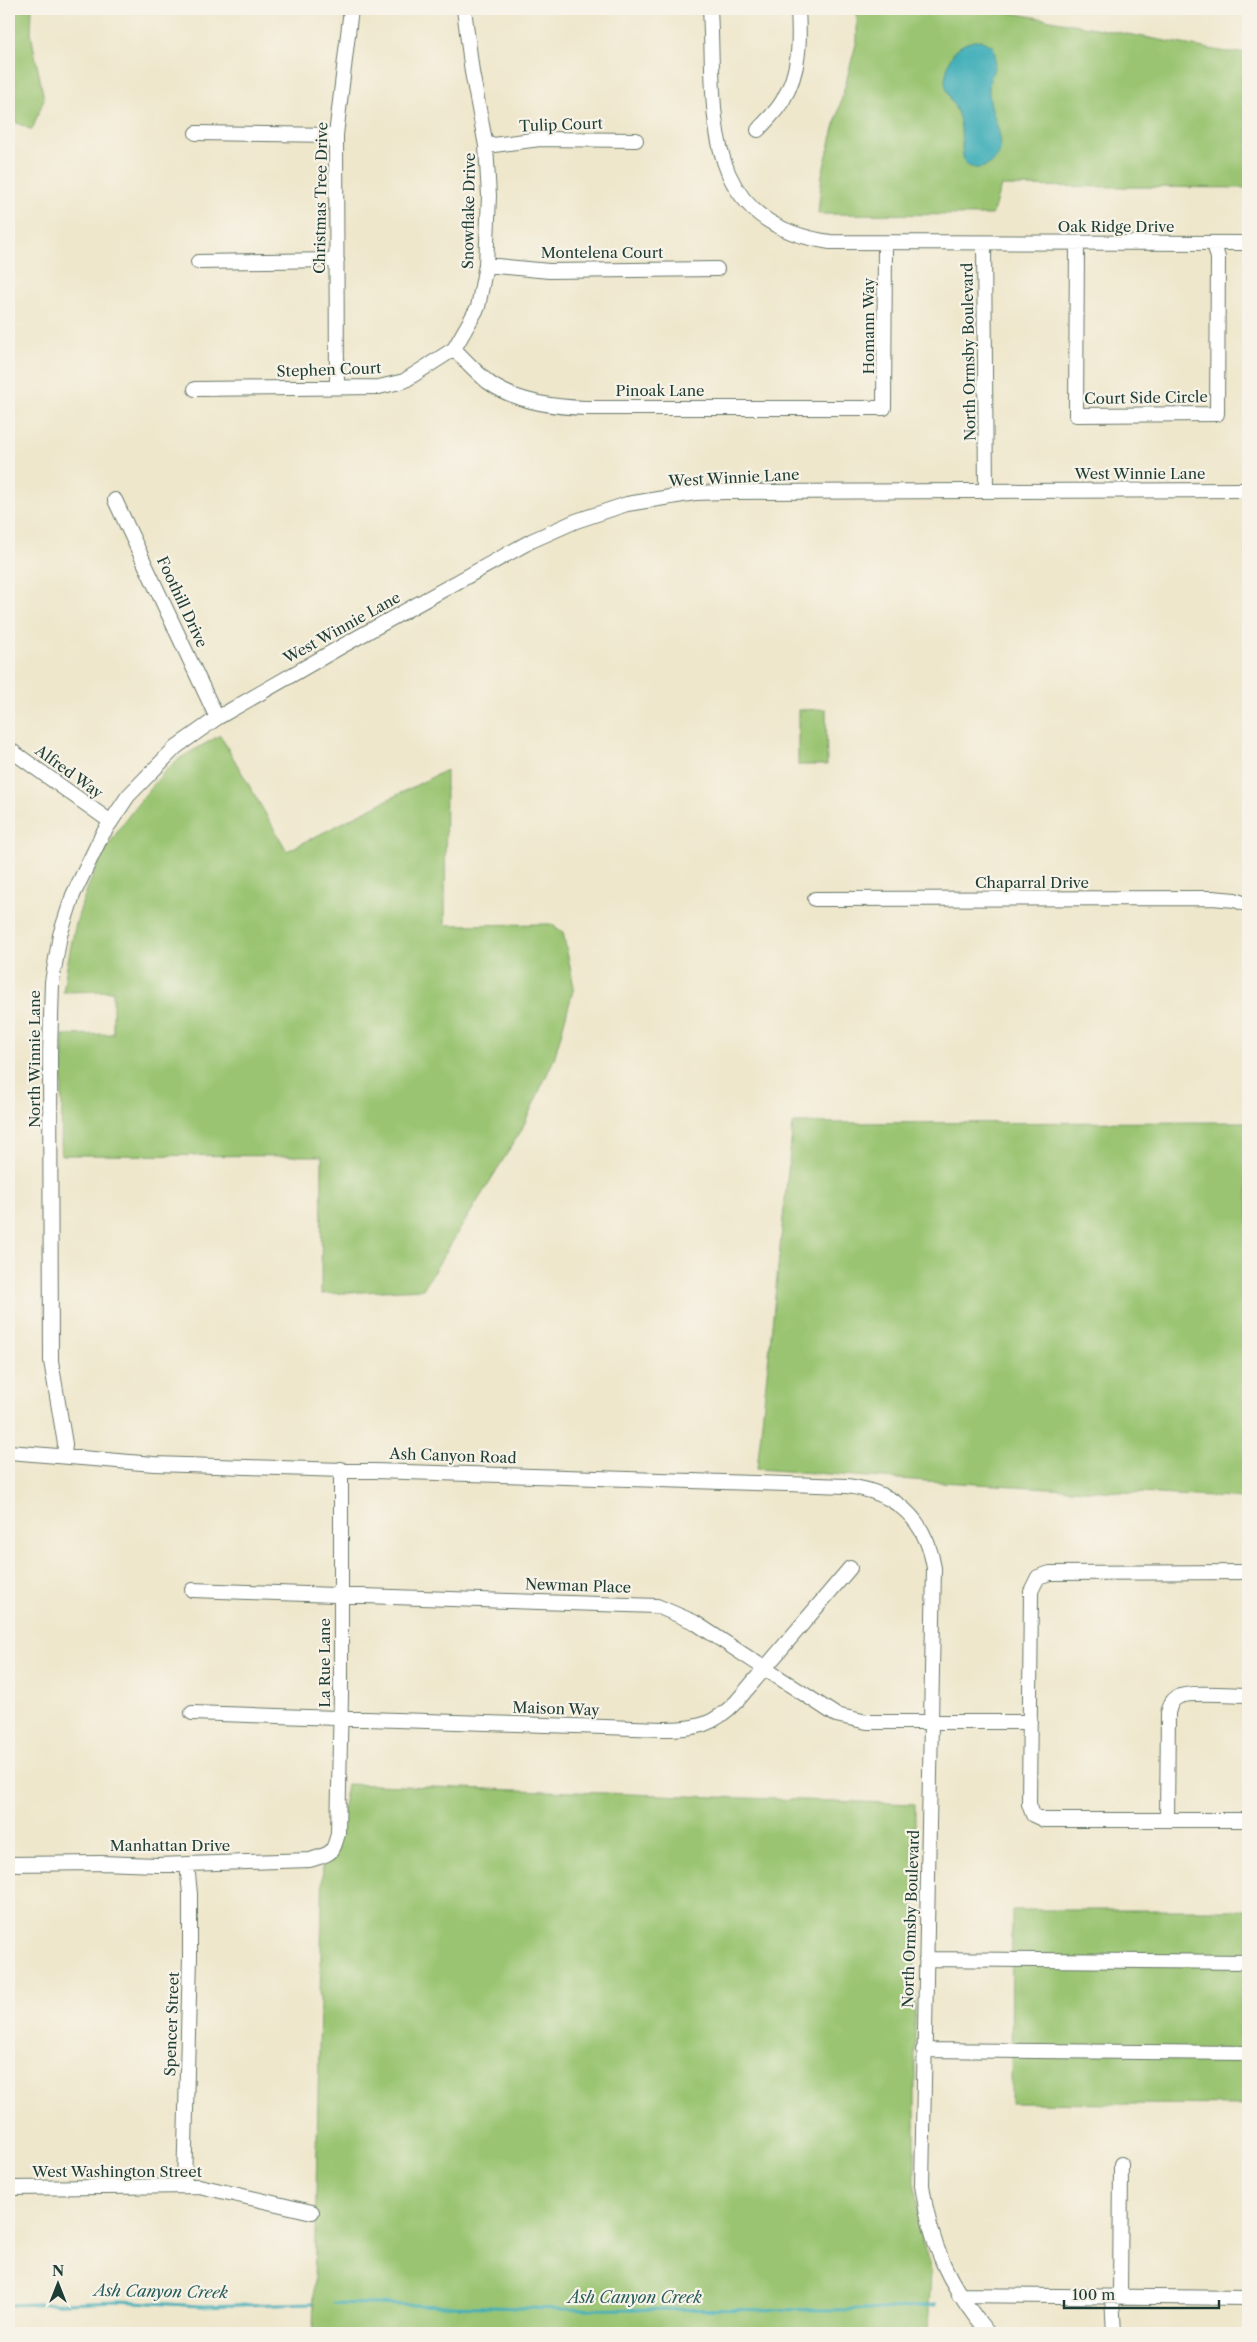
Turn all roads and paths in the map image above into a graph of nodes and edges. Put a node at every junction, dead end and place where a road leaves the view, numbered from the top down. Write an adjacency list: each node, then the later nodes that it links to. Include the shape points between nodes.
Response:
1 (351, 9): 7 (street, Christmas Tree Drive)
2 (464, 9): 9 (street, Snowflake Drive)
3 (710, 9): 10 (street, North Ormsby Boulevard, via 714,123 721,160 744,201 777,226 810,239)
4 (798, 9): 5 (street, via 800,52 797,67 783,101)
5 (758, 130)
6 (196, 133): 7 (street)
7 (336, 135): 15 (street, Christmas Tree Drive)
8 (636, 140): 9 (street, Tulip Court, via 540,139)
9 (486, 146): 17 (street, Snowflake Drive, via 489,196)
10 (885, 243): 13 (street, North Ormsby Boulevard); 22 (street, Homann Way)
11 (1214, 243): 12 (street, Oak Ridge Drive); 14 (street, Oak Ridge Drive); 14 (street, Court Side Circle, via 1218,258 1217,414 1076,415)
12 (1248, 243)
13 (984, 244): 14 (street, Oak Ridge Drive); 23 (street, North Ormsby Boulevard)
14 (1078, 244)
15 (336, 260): 16 (street); 20 (street, Christmas Tree Drive)
16 (198, 262)
17 (486, 265): 18 (street, Montelena Court, via 549,271); 19 (street, Snowflake Drive, via 478,307)
18 (717, 269)
19 (454, 349): 20 (street, Stephen Court, via 404,381 379,387); 22 (street, Pinoak Lane, via 488,382 508,394 553,405 586,408)
20 (337, 387): 21 (street, Stephen Court)
21 (195, 389)
22 (884, 408)
23 (986, 490): 24 (street, West Winnie Lane); 26 (street, West Winnie Lane, via 695,493 627,504 531,540)
24 (1248, 490)
25 (115, 500): 26 (street, Foothill Drive)
26 (217, 718): 28 (street, North Winnie Lane, via 176,747 150,772 128,796)
27 (9, 749): 28 (street, Alfred Way)
28 (111, 822): 32 (street, North Winnie Lane, via 73,895 60,936 52,982 51,1360 65,1444)
29 (815, 899): 30 (street, Chaparral Drive, via 1212,898)
30 (1248, 905)
31 (9, 1452): 32 (street, Ash Canyon Road)
32 (64, 1456): 33 (street, Ash Canyon Road, via 154,1464)
33 (342, 1470): 34 (street, Ash Canyon Road, via 847,1486 867,1488); 38 (street, La Rue Lane)
34 (895, 1501): 44 (street, North Ormsby Boulevard, via 921,1529 934,1568)
35 (850, 1568): 39 (street, Maison Way)
36 (1248, 1572): 43 (street, via 1050,1573 1038,1576 1031,1591)
37 (192, 1590): 38 (street, Newman Place)
38 (342, 1595): 39 (street, Newman Place, via 657,1606 694,1622); 42 (street, La Rue Lane)
39 (764, 1669): 42 (street, Maison Way, via 724,1714 702,1726 686,1729); 44 (street, Newman Place, via 836,1715 867,1722)
40 (1248, 1695): 45 (street, via 1187,1695 1172,1701 1168,1713)
41 (192, 1713): 42 (street, Maison Way)
42 (340, 1719): 47 (street, La Rue Lane, via 338,1833 335,1848)
43 (1030, 1722): 44 (street, Newman Place); 45 (street, via 1030,1804 1035,1817 1051,1820)
44 (931, 1723): 50 (street, North Ormsby Boulevard)
45 (1167, 1820): 46 (street)
46 (1248, 1820)
47 (329, 1854): 49 (street, Manhattan Drive, via 310,1860)
48 (9, 1864): 49 (street, Manhattan Drive)
49 (187, 1864): 55 (street, Spencer Street, via 190,1956)
50 (926, 1959): 51 (street); 52 (street, North Ormsby Boulevard)
51 (1248, 1962)
52 (923, 2050): 53 (street); 58 (street, North Ormsby Boulevard, via 922,2185 926,2216 945,2271)
53 (1248, 2054)
54 (1121, 2164): 59 (street)
55 (184, 2186): 56 (street, West Washington Street); 57 (street, West Washington Street, via 199,2186)
56 (9, 2188)
57 (312, 2212)
58 (959, 2295): 59 (street); 61 (street, North Ormsby Boulevard)
59 (1116, 2297): 60 (street); 62 (street)
60 (1248, 2298)
61 (988, 2333)
62 (1114, 2333)

